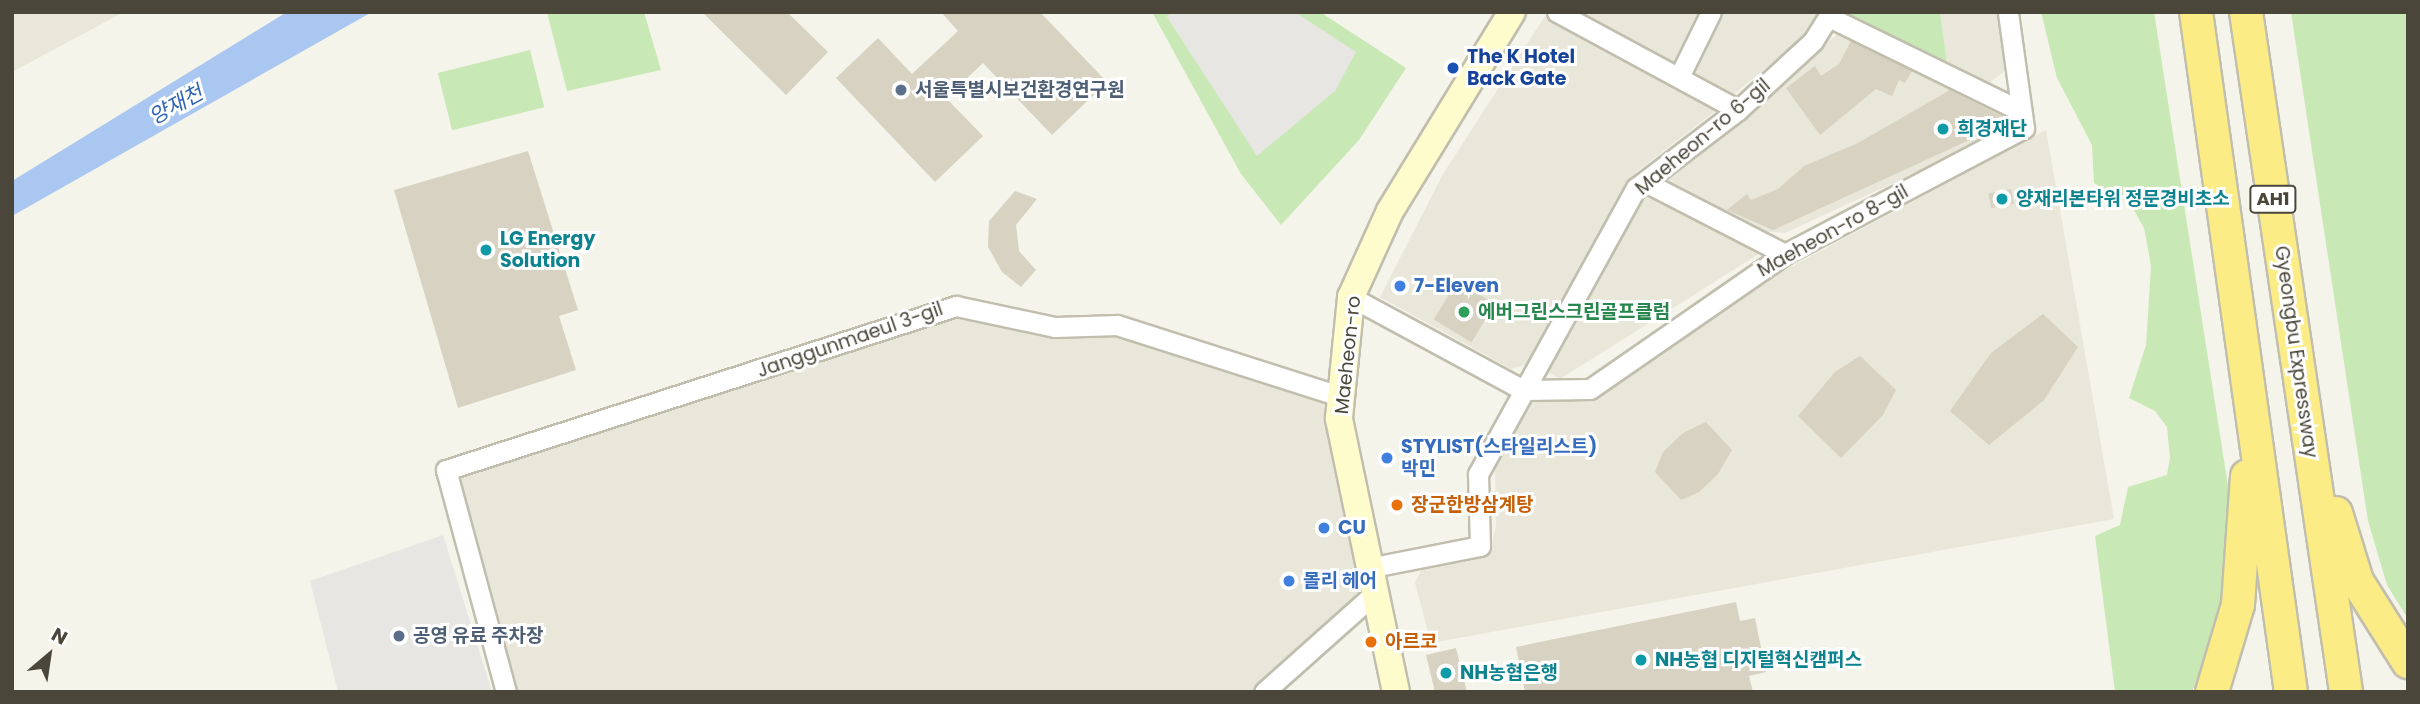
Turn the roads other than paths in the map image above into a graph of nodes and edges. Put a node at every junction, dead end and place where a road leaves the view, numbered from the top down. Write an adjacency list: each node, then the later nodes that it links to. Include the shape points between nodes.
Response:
1 (1511, 12): 13 (main road, Maeheon-ro, via 1390,211)
2 (1557, 12): 8 (street)
3 (1711, 12): 8 (street)
4 (2008, 12): 10 (street)
5 (2196, 12): 17 (highway, AH1)
6 (2246, 12): 14 (highway, Gyeongbu Expressway / AH1)
7 (1830, 14): 9 (street, Maeheon-ro 6-gil, via 1813,41); 10 (street, Maeheon-ro 6-gil)
8 (1679, 77): 9 (street)
9 (1738, 110): 11 (street, Maeheon-ro 6-gil)
10 (2023, 120): 12 (street, Maeheon-ro 8-gil)
11 (1645, 182): 12 (street); 15 (street, Maeheon-ro 6-gil)
12 (1785, 254): 15 (street, Maeheon-ro 8-gil, via 1590,389)
13 (1351, 297): 15 (street, Maeheon-ro 8-gil); 16 (main road, Maeheon-ro)
14 (2300, 385): 20 (highway, via 2357,581); 26 (highway, Gyeongbu Expressway / AH1)
15 (1523, 390): 18 (street, Maeheon-ro 6-gil, via 1478,474 1480,545)
16 (1339, 396): 18 (main road, Maeheon-ro); 21 (street, Janggunmaeul 3-gil, via 1117,325 1055,327 956,306 446,470)
17 (2252, 405): 24 (highway, via 2240,590); 25 (highway, AH1)
18 (1368, 568): 19 (main road, Maeheon-ro)
19 (1374, 594): 22 (street); 23 (main road, Maeheon-ro)
20 (2408, 662)
21 (506, 692)
22 (1264, 692)
23 (1396, 692)
24 (2212, 692)
25 (2291, 692)
26 (2346, 692)

